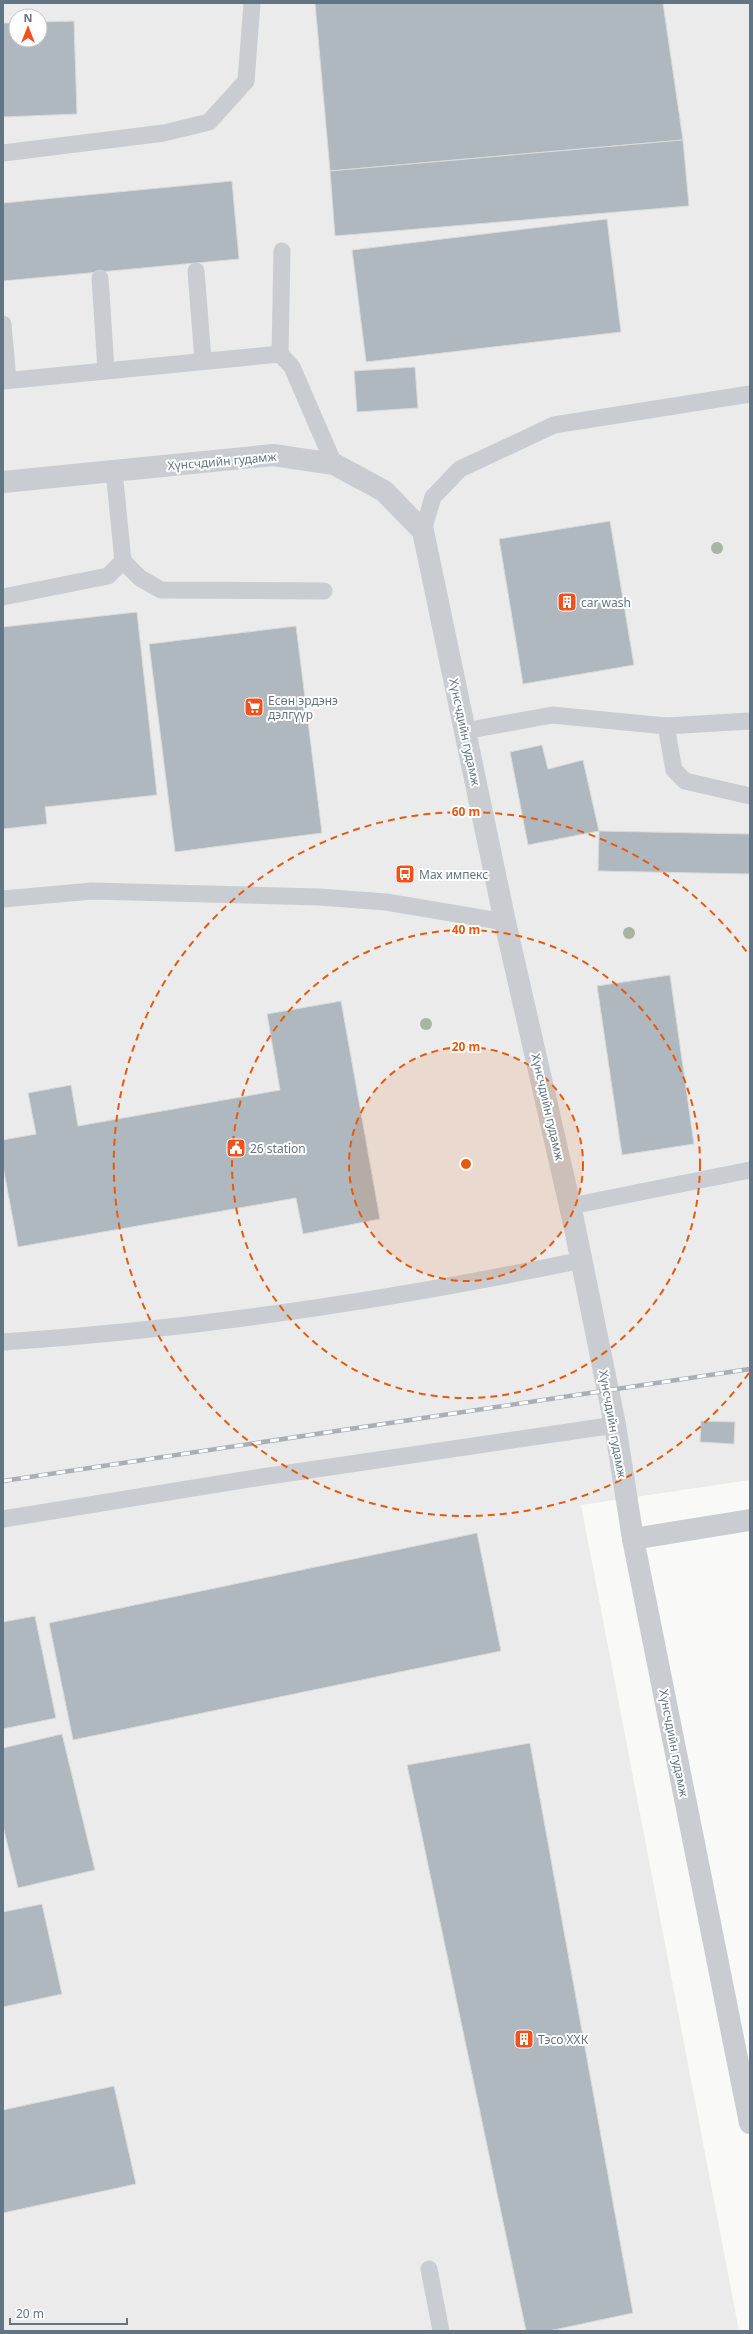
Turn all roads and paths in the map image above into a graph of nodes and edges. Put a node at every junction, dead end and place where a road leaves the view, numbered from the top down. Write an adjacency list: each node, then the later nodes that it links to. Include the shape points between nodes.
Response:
1 (252, 3): 2 (lane, via 246,81 209,122 164,133)
2 (3, 153)
3 (282, 251): 7 (lane)
4 (196, 271): 8 (lane)
5 (100, 278): 9 (lane)
6 (3, 324): 10 (lane)
7 (280, 354): 8 (lane); 12 (lane, via 292,367)
8 (204, 360): 9 (lane)
9 (106, 370): 10 (lane)
10 (5, 381)
11 (750, 394): 15 (lane, via 554,425 460,469 433,497)
12 (334, 464): 13 (street, Хүнсчдийн гудамж, via 273,455); 15 (street, Хүнсчдийн гудамж, via 384,491)
13 (114, 471): 14 (street, Хүнсчдийн гудамж); 16 (lane)
14 (3, 482)
15 (424, 531): 21 (street, Хүнсчдийн гудамж)
16 (123, 561): 17 (lane, via 140,578 161,590); 18 (lane, via 108,576)
17 (324, 591)
18 (3, 597)
19 (750, 721): 20 (lane)
20 (666, 726): 21 (lane, via 552,715); 22 (lane, via 674,770 685,781)
21 (465, 731): 24 (street, Хүнсчдийн гудамж)
22 (750, 796)
23 (3, 899): 24 (lane, via 92,891 319,897 386,902)
24 (505, 922): 26 (street, Хүнсчдийн гудамж)
25 (750, 1170): 26 (lane)
26 (571, 1206): 27 (street, Хүнсчдийн гудамж)
27 (582, 1260): 28 (lane, via 500,1277 310,1309); 29 (street, Хүнсчдийн гудамж)
28 (3, 1342)
29 (615, 1425): 30 (lane); 32 (street, Хүнсчдийн гудамж)
30 (3, 1518)
31 (750, 1520): 32 (street)
32 (633, 1539): 33 (street, Хүнсчдийн гудамж)
33 (750, 2123)
34 (429, 2269): 35 (lane)
35 (441, 2331)

